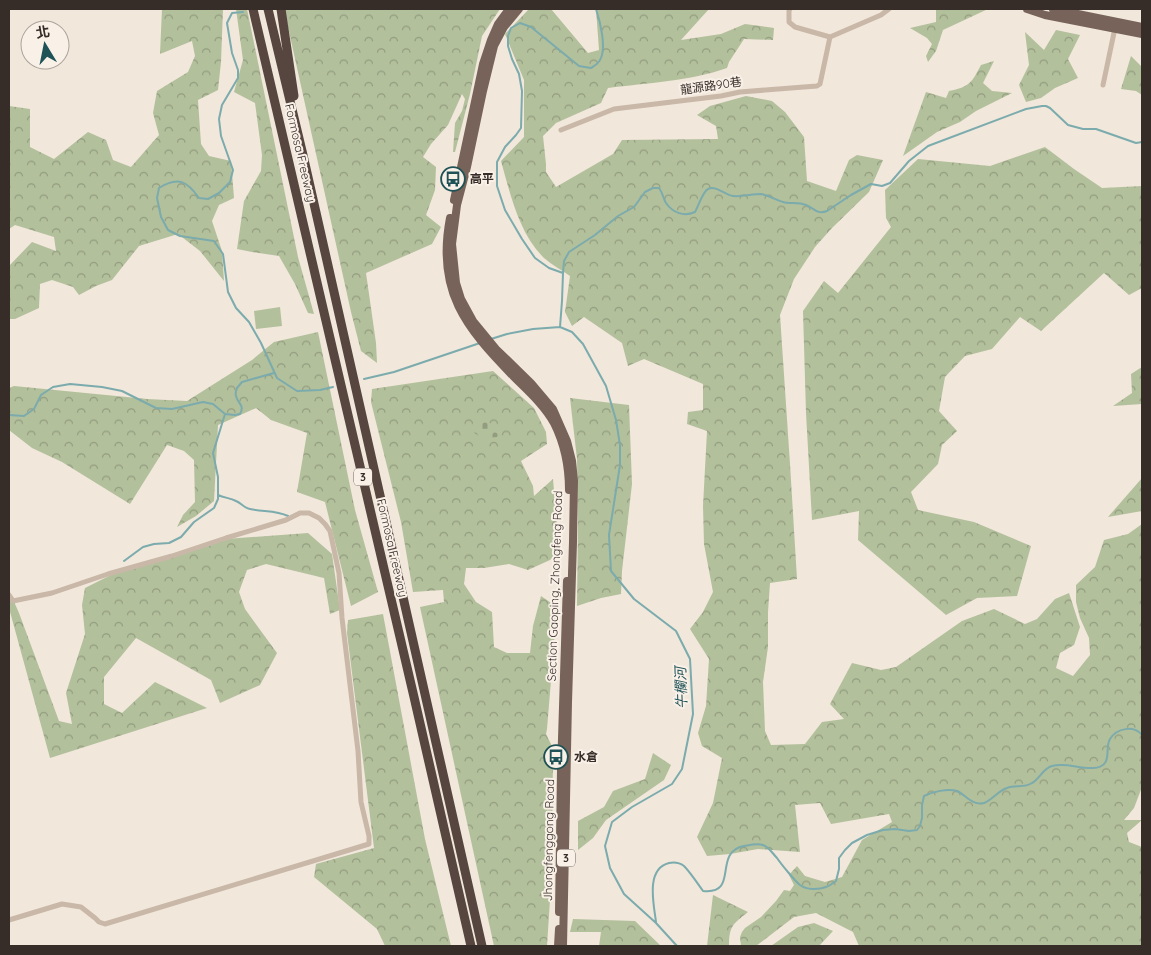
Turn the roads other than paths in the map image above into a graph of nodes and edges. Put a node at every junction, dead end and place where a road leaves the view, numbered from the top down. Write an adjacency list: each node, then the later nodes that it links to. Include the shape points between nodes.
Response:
1 (248, 9): 15 (highway)
2 (253, 9): 15 (highway, Formosa Freeway / 3)
3 (268, 9): 18 (highway, Formosa Freeway / 3)
4 (281, 9): 18 (highway)
5 (509, 9): 19 (main road, Section Gaoping, Zhongfeng Road / 3, via 490,40 483,64 447,236 449,280 456,304)
6 (519, 9): 19 (main road, Section Gaoping, Zhongfeng Road / 3, via 494,46 457,205 452,244 456,283)
7 (889, 9): 14 (street)
8 (1027, 9): 12 (main road, via 1045,16)
9 (1053, 9): 11 (main road)
10 (789, 10): 14 (street, via 789,22 795,27)
11 (1142, 27)
12 (1115, 28): 13 (main road); 16 (street)
13 (1142, 34)
14 (830, 38): 17 (street, 龍源路90巷, via 817,86 740,92 614,109)
15 (266, 63): 23 (highway, Formosa Freeway / 3)
16 (1103, 85)
17 (561, 130)
18 (303, 155): 24 (highway, Formosa Freeway / 3)
19 (470, 323): 21 (main road, Section Gaoping, Zhongfeng Road / 3, via 545,409 565,444 569,483)
20 (9, 595): 22 (street, via 13,601 52,593 300,513 319,518 330,531 338,573 361,802 369,844 105,924 81,907 62,904)
21 (565, 702): 25 (main road, Jhongfenggong Road / 3); 26 (main road, Jhongfenggong Road / 3)
22 (9, 920)
23 (471, 946)
24 (482, 946)
25 (558, 946)
26 (563, 946)

